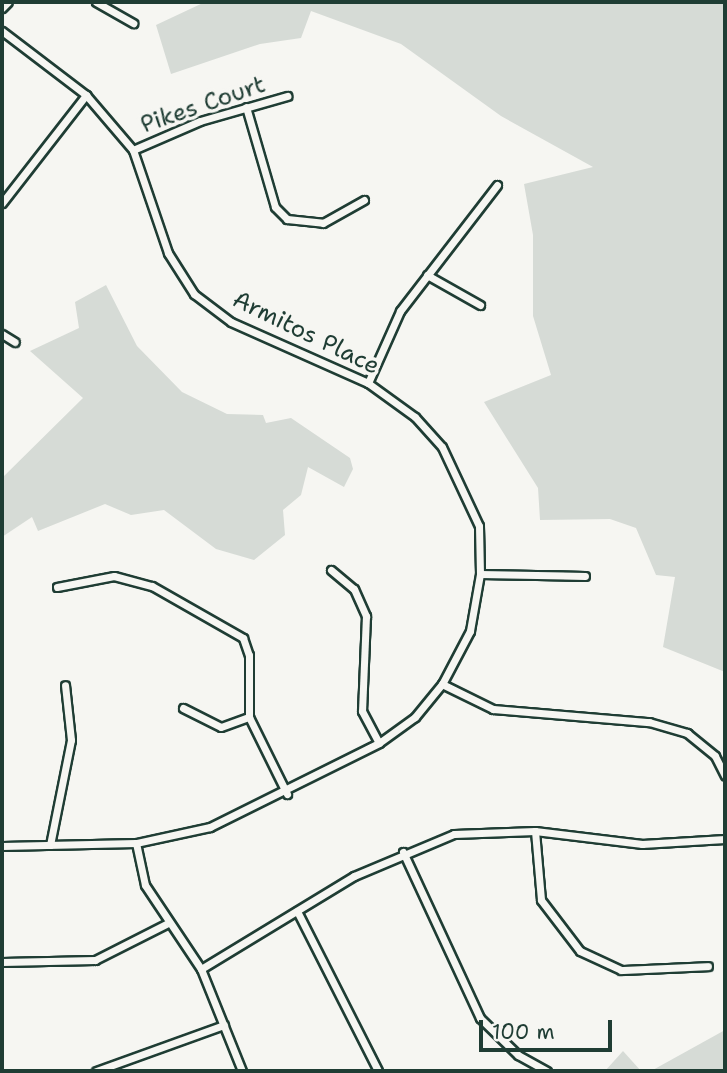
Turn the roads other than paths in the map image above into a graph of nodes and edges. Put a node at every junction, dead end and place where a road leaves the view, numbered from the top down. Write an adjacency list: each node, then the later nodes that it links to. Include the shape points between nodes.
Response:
1 (8, 2): 3 (street)
2 (96, 2): 4 (street)
3 (2, 8)
4 (133, 23)
5 (2, 32): 6 (street, Armitos Place)
6 (86, 95): 9 (street, Armitos Place); 12 (street)
7 (286, 96): 8 (street, Pikes Court)
8 (246, 107): 9 (street, Pikes Court); 11 (street, via 275,207 287,219 323,223)
9 (133, 150): 17 (street, Armitos Place, via 168,253 194,294 231,322)
10 (497, 185): 13 (street)
11 (364, 200)
12 (2, 203)
13 (427, 275): 14 (street); 17 (street, via 400,310)
14 (480, 305)
15 (2, 334): 16 (street)
16 (15, 342)
17 (368, 383): 19 (street, Armitos Place, via 415,416 442,447 479,526)
18 (331, 570): 26 (street, via 354,589 366,616 362,710)
19 (480, 574): 20 (street); 23 (street, Armitos Place, via 470,631)
20 (585, 576)
21 (57, 587): 25 (street, via 114,576 152,586 243,638 249,655)
22 (65, 684): 32 (street, via 71,740)
23 (442, 684): 26 (street, Armitos Place, via 415,717); 27 (street, via 492,709 649,722 687,733 715,756)
24 (183, 708): 25 (street, via 222,727)
25 (248, 717): 28 (street)
26 (379, 743): 28 (street, Armitos Place)
27 (725, 776)
28 (286, 794): 31 (street, Armitos Place, via 211,827)
29 (535, 831): 30 (street, via 642,844); 34 (street, via 454,834); 38 (street, via 541,900 580,951 621,970)
30 (725, 839)
31 (136, 843): 32 (street, Armitos Place); 36 (street, via 145,885)
32 (50, 845): 33 (street, Armitos Place)
33 (2, 846)
34 (403, 852): 35 (street); 44 (street, via 474,1009 518,1055)
35 (297, 911): 39 (street); 43 (street)
36 (166, 924): 37 (street, via 94,960); 39 (street)
37 (2, 962)
38 (708, 966)
39 (201, 969): 40 (street)
40 (224, 1025): 41 (street); 42 (street)
41 (96, 1071)
42 (242, 1071)
43 (378, 1071)
44 (547, 1071)

